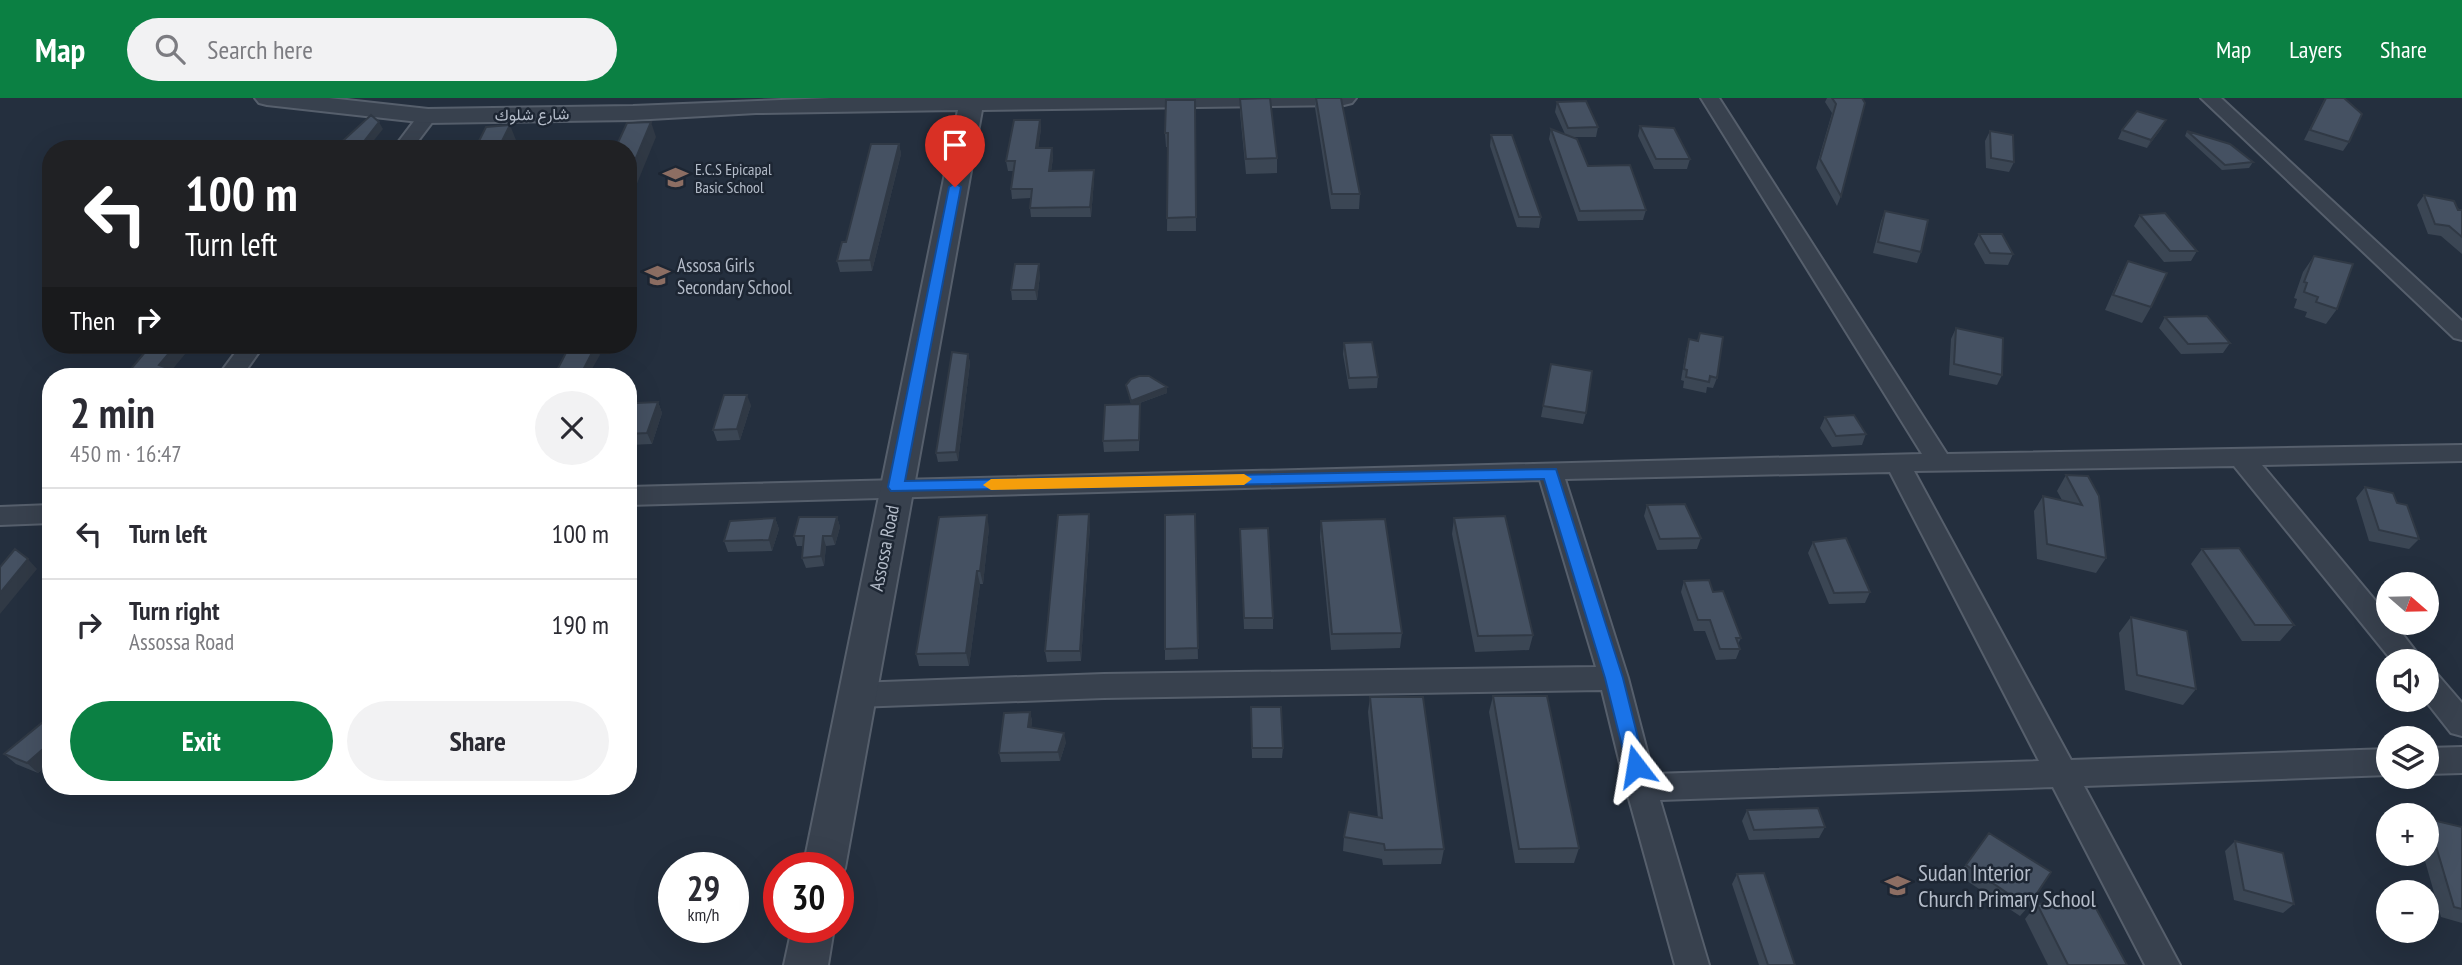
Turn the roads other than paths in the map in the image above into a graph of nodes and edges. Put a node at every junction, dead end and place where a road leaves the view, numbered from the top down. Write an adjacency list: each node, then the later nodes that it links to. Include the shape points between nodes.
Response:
1 (267, 98): 8 (street, شارع شلوك)
2 (1344, 98): 5 (street, شارع شلوك)
3 (1710, 98): 14 (street)
4 (2210, 98): 10 (street)
5 (1161, 99): 7 (street, شارع شلوك)
6 (757, 102): 7 (street, شارع شلوك); 8 (street, شارع شلوك, via 633,113)
7 (971, 105): 16 (street, Assossa Road)
8 (428, 116): 9 (street)
9 (409, 140)
10 (2462, 333)
11 (2462, 453): 12 (street)
12 (2242, 458): 14 (street); 20 (street)
13 (1898, 464): 14 (street); 15 (street); 28 (street)
14 (1941, 464)
15 (1550, 473): 16 (street); 21 (street)
16 (896, 487): 17 (street); 22 (street, Assossa Road)
17 (637, 496)
18 (42, 514): 19 (street)
19 (0, 516)
20 (2399, 649)
21 (1614, 678): 22 (street); 29 (street)
22 (856, 695): 30 (street, Assossa Road)
23 (2439, 696): 24 (street)
24 (2462, 724)
25 (2462, 760): 26 (street)
26 (2439, 761)
27 (2376, 762): 28 (street)
28 (2059, 773): 29 (street); 34 (street)
29 (1641, 788): 33 (street)
30 (827, 852)
31 (810, 943): 32 (street)
32 (806, 965)
33 (1692, 965)
34 (2163, 965)

